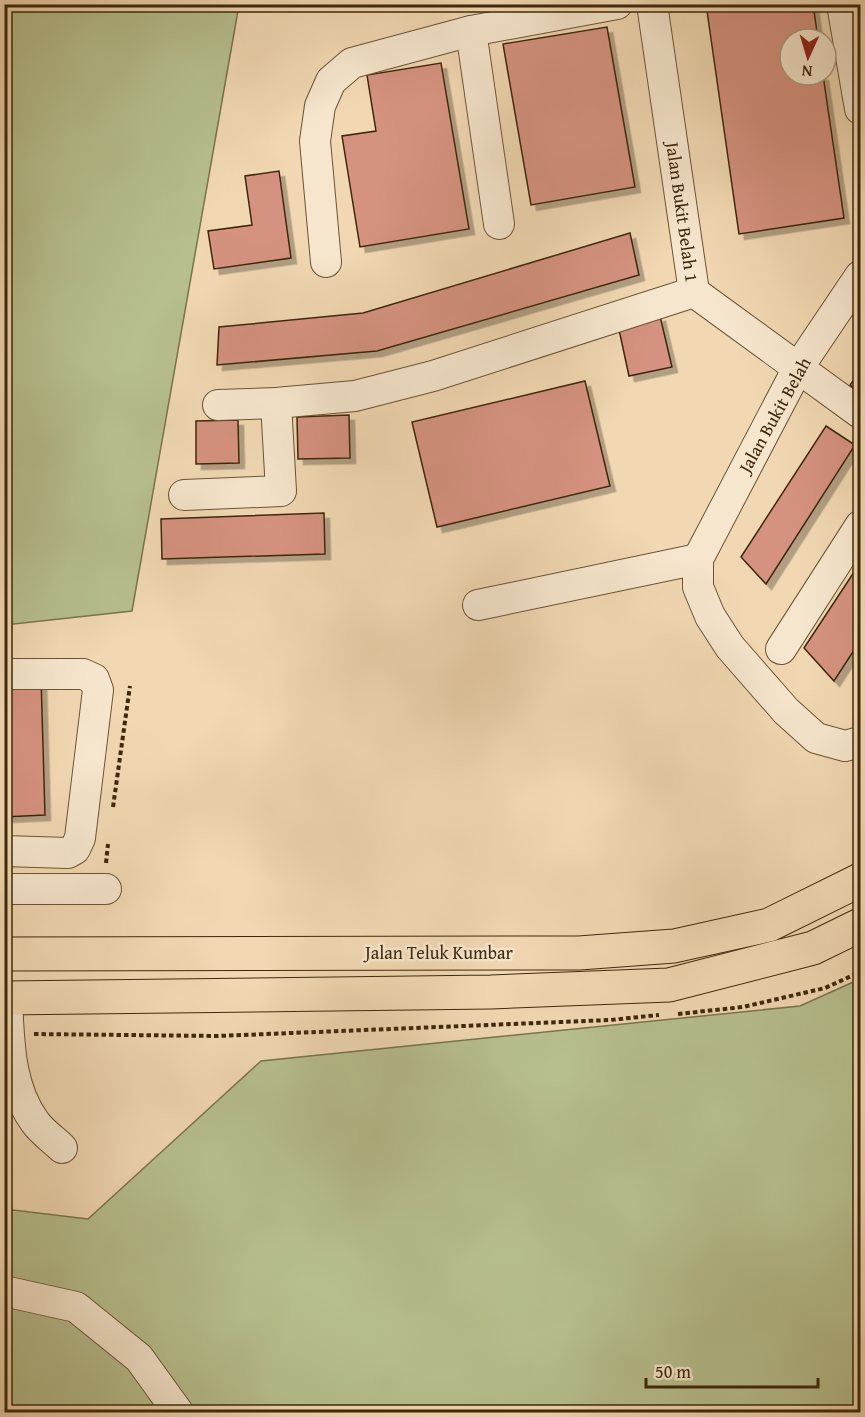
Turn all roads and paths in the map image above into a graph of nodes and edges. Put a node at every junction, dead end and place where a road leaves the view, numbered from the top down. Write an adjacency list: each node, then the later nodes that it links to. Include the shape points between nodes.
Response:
1 (617, 4): 4 (street)
2 (652, 4): 9 (street, Jalan Bukit Belah 1)
3 (842, 4): 5 (street)
4 (471, 31): 6 (street); 7 (street, via 352,63 331,81 320,106 315,141)
5 (861, 109)
6 (499, 224)
7 (327, 262)
8 (861, 276): 10 (street, Jalan Bukit Belah)
9 (694, 292): 10 (street, Jalan Bukit Belah 1); 11 (street, via 433,376 355,396)
10 (798, 368): 13 (street, Jalan Bukit Belah 1); 16 (street, Jalan Bukit Belah)
11 (276, 403): 12 (street); 14 (street, via 281,491)
12 (218, 405)
13 (861, 413)
14 (184, 495)
15 (861, 526): 18 (street)
16 (698, 559): 17 (street); 21 (street, via 698,587 710,616 730,647 786,711 816,738)
17 (478, 605)
18 (781, 649)
19 (4, 674): 24 (street, via 82,674 94,679 98,690 80,838 75,849 68,853)
20 (130, 686): 22 (path)
21 (853, 744)
22 (112, 810)
23 (108, 844): 27 (path)
24 (4, 851)
25 (861, 880): 29 (highway, Jalan Teluk Kumbar, via 769,926 674,946 579,953)
26 (4, 889): 27 (street)
27 (106, 889)
28 (861, 925): 30 (highway, via 813,948 669,984 491,992)
29 (4, 954)
30 (6, 998): 31 (street, via 9,1056 22,1098 36,1123)
31 (63, 1148)
32 (4, 1291): 33 (street, via 76,1307 139,1358)
33 (178, 1413)

